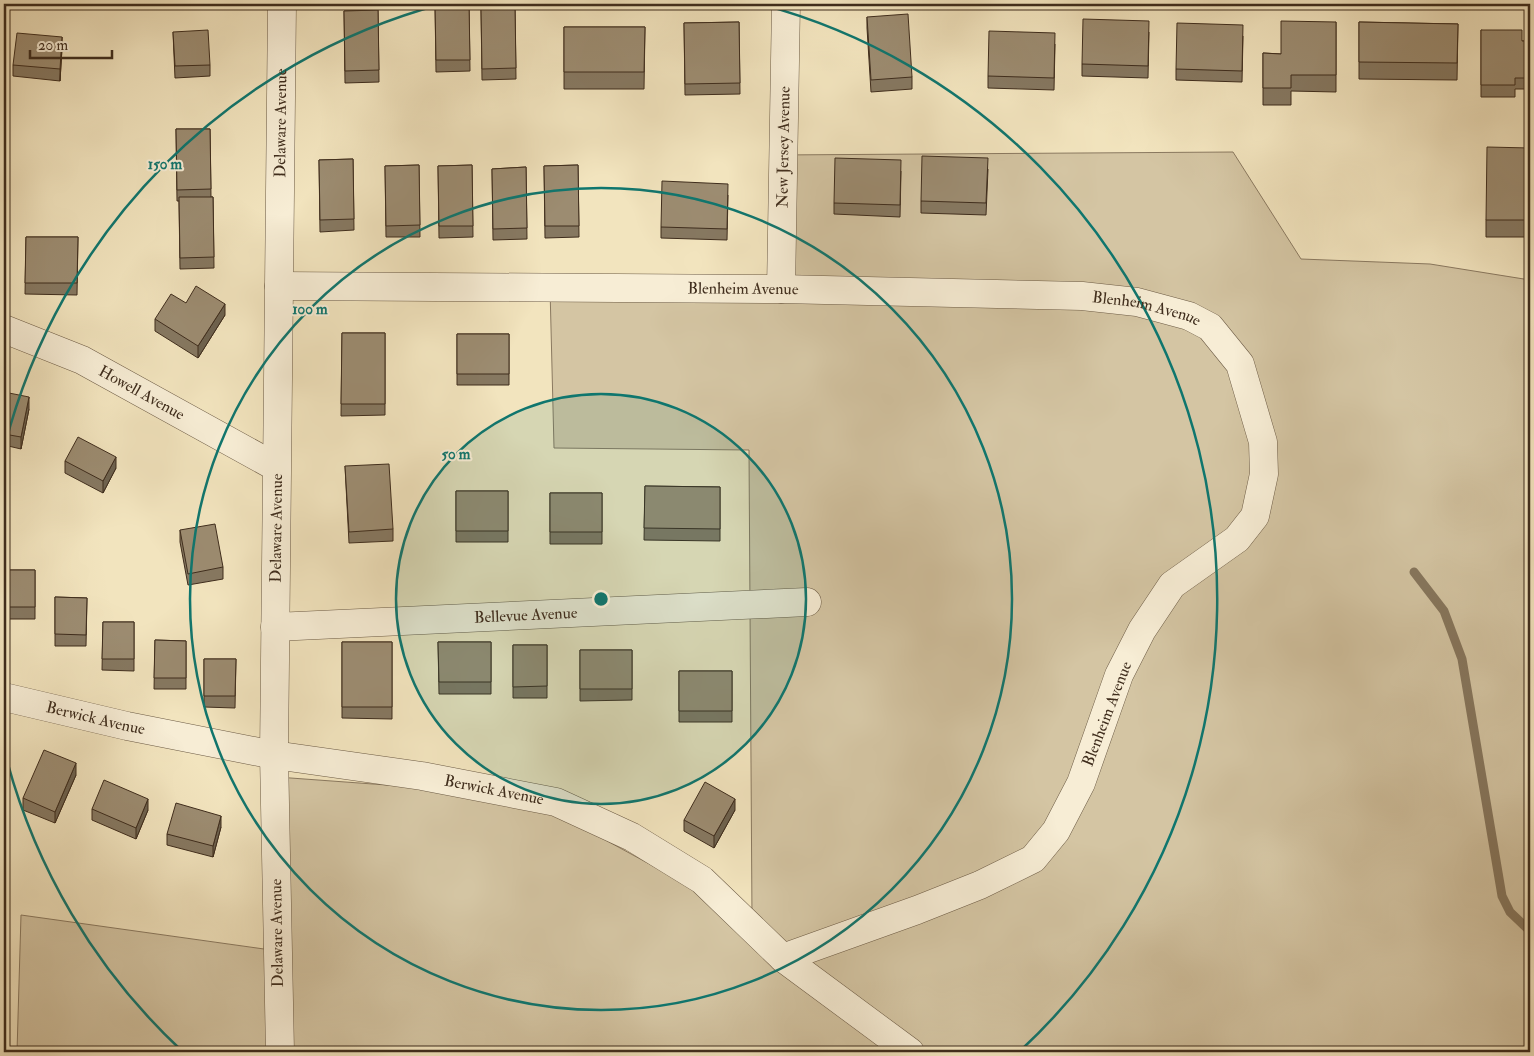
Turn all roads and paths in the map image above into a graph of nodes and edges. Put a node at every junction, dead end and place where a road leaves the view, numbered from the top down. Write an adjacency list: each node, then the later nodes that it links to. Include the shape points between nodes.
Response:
1 (282, 4): 3 (street, Delaware Avenue)
2 (786, 4): 4 (street, New Jersey Avenue)
3 (278, 286): 4 (street, Blenheim Avenue); 6 (street, Delaware Avenue)
4 (781, 289): 11 (street, Blenheim Avenue, via 1082,296 1137,302 1189,316 1210,327 1240,364 1263,442 1264,474 1255,516 1237,539 1172,585 1142,630 1119,675 1081,783 1056,831 1033,859 926,907)
5 (4, 329): 6 (street, Howell Avenue, via 82,360)
6 (276, 467): 8 (street, Delaware Avenue)
7 (807, 602): 8 (street, Bellevue Avenue)
8 (275, 627): 10 (street, Delaware Avenue)
9 (4, 697): 10 (street, Berwick Avenue, via 127,726)
10 (274, 755): 11 (street, Berwick Avenue, via 422,776 556,802 632,837 702,880); 12 (street, Delaware Avenue)
11 (783, 958): 13 (street, Berwick Avenue)
12 (280, 1052)
13 (910, 1052)

